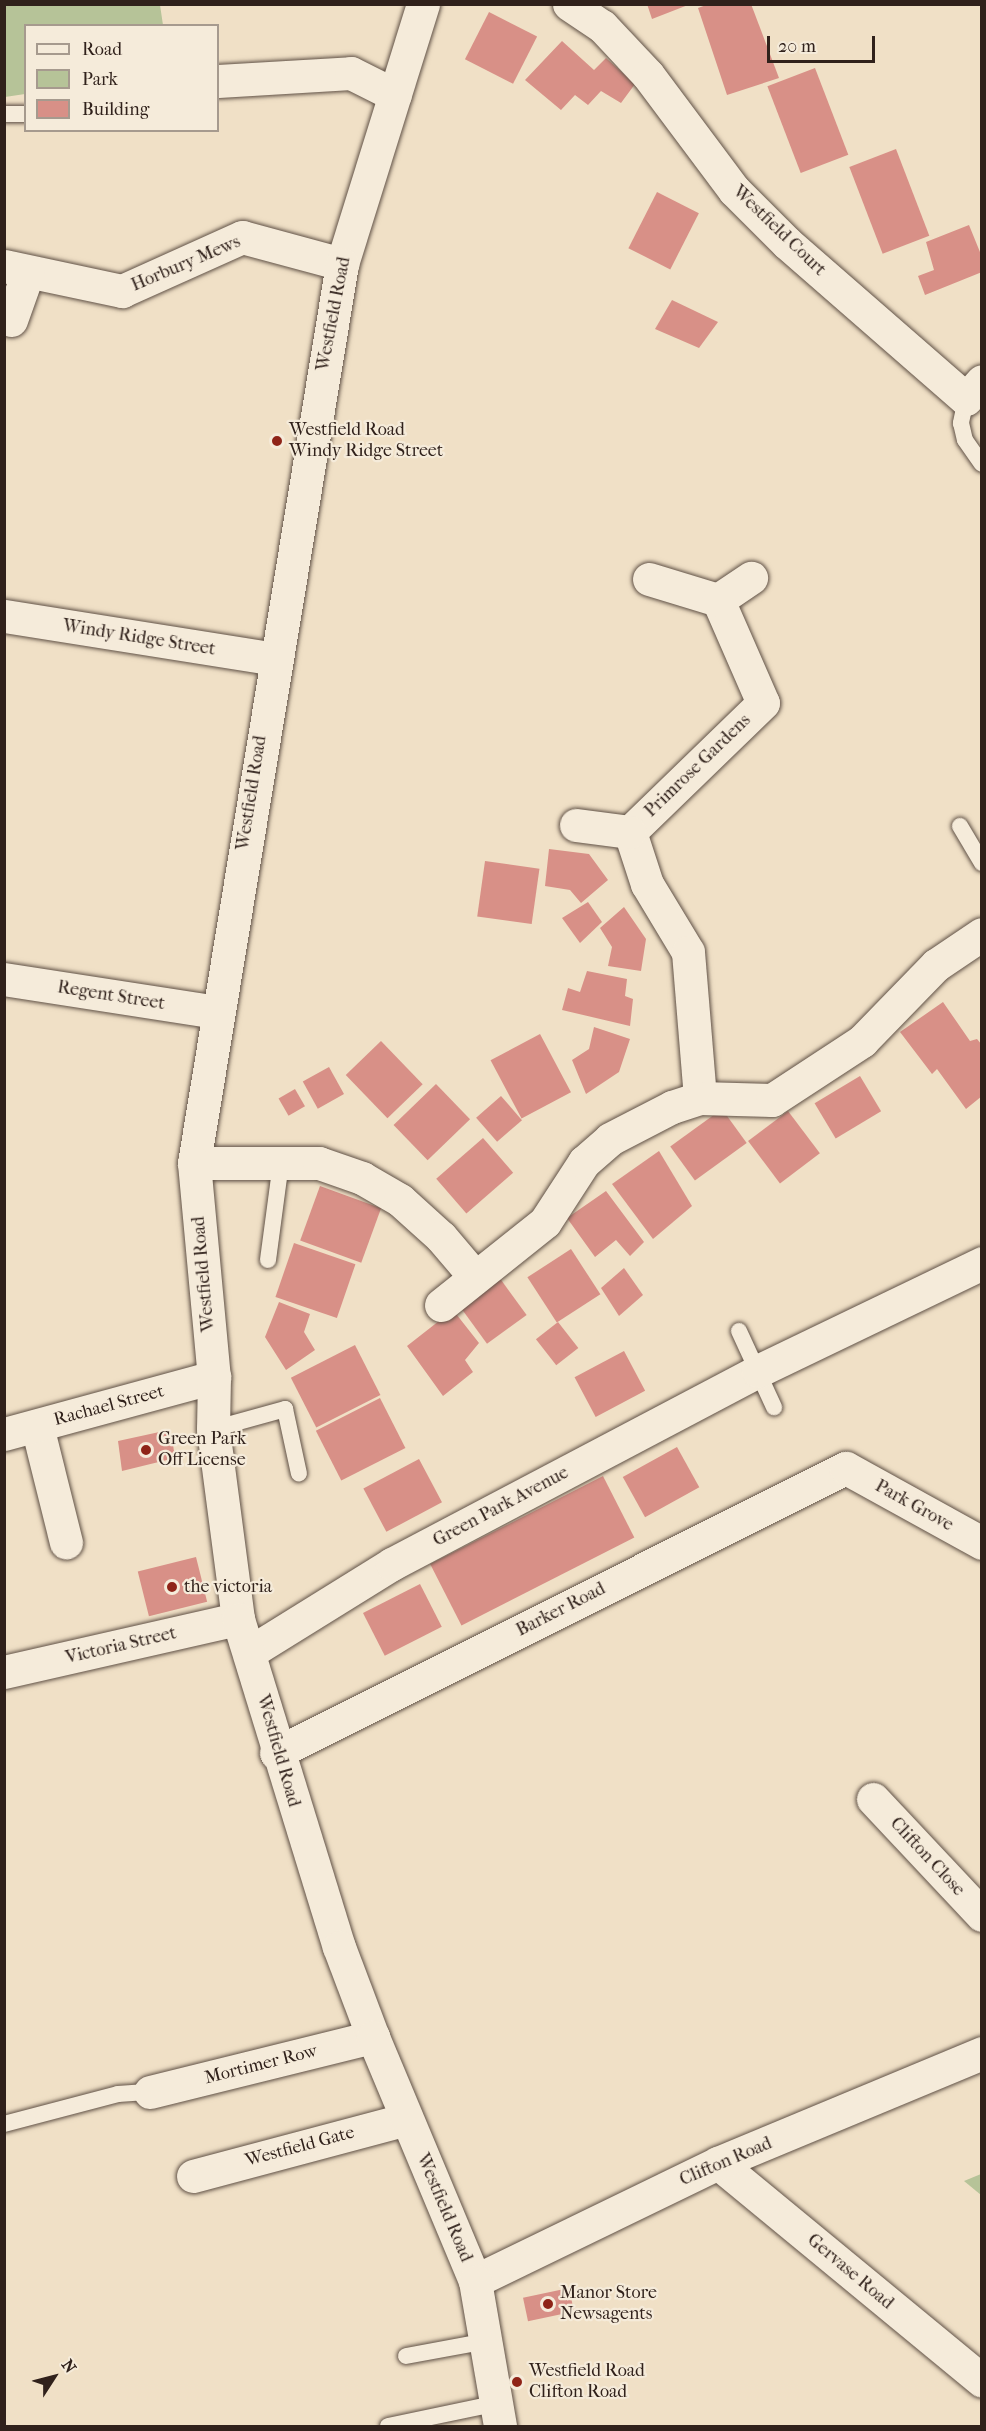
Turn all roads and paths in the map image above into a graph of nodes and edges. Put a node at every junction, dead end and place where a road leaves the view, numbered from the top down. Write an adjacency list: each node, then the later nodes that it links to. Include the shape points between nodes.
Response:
1 (423, 4): 4 (street, Westfield Road)
2 (569, 4): 10 (street, Westfield Court, via 602,26 648,75 734,190 787,243)
3 (219, 81): 4 (street, via 351,74)
4 (394, 95): 7 (street, Westfield Road)
5 (4, 114): 6 (lane)
6 (24, 114)
7 (342, 264): 8 (street, Horbury Mews, via 242,237 122,291); 16 (street, Westfield Road)
8 (16, 269): 9 (street, Horbury Mews)
9 (11, 320)
10 (974, 390): 11 (lane, via 961,423 965,440)
11 (981, 464)
12 (751, 578): 14 (street)
13 (649, 579): 14 (street)
14 (718, 600): 19 (street, Primrose Gardens, via 763,703)
15 (4, 616): 16 (street, Windy Ridge Street)
16 (274, 659): 23 (street, Westfield Road)
17 (576, 825): 19 (street, Primrose Gardens)
18 (960, 825): 20 (lane)
19 (630, 832): 24 (street, Primrose Gardens, via 647,884 688,952)
20 (981, 863)
21 (981, 934): 24 (street, via 936,965 862,1041 772,1100)
22 (4, 980): 23 (street, Regent Street)
23 (217, 1012): 25 (street, Westfield Road)
24 (700, 1098): 29 (street, via 672,1107 610,1139 584,1162 545,1222)
25 (194, 1162): 26 (street); 33 (street, Westfield Road)
26 (281, 1162): 27 (lane); 29 (street, via 320,1163 362,1178 400,1200 441,1237)
27 (268, 1260)
28 (981, 1263): 32 (street, Green Park Avenue)
29 (475, 1277): 30 (street)
30 (441, 1305)
31 (740, 1331): 32 (lane)
32 (758, 1371): 34 (lane); 43 (street, Green Park Avenue, via 392,1564)
33 (214, 1377): 35 (street, Rachael Street); 36 (street, Westfield Road)
34 (774, 1407)
35 (37, 1426): 37 (street, Rachael Street); 40 (street)
36 (213, 1429): 39 (lane, via 285,1409); 42 (street, Westfield Road)
37 (4, 1434)
38 (846, 1468): 41 (street, Park Grove); 45 (street, Barker Road)
39 (299, 1474)
40 (66, 1542)
41 (981, 1544)
42 (238, 1619): 43 (street, Westfield Road); 44 (street, Victoria Street)
43 (249, 1652): 45 (street, Westfield Road)
44 (4, 1672)
45 (276, 1753): 48 (street, Westfield Road)
46 (873, 1799): 47 (street, Clifton Close)
47 (981, 1915)
48 (373, 2037): 50 (street, Mortimer Row); 51 (street, Westfield Road)
49 (981, 2053): 53 (street, Clifton Road)
50 (150, 2092): 52 (lane, via 118,2094)
51 (407, 2119): 54 (street, Westfield Gate); 55 (street, Westfield Road)
52 (4, 2124)
53 (718, 2163): 55 (street, Clifton Road); 58 (street, Gervase Road)
54 (193, 2176)
55 (475, 2281): 56 (street, Westfield Road)
56 (487, 2341): 57 (lane); 59 (street, Westfield Road)
57 (406, 2356)
58 (981, 2381)
59 (499, 2415): 60 (lane)
60 (388, 2427)

